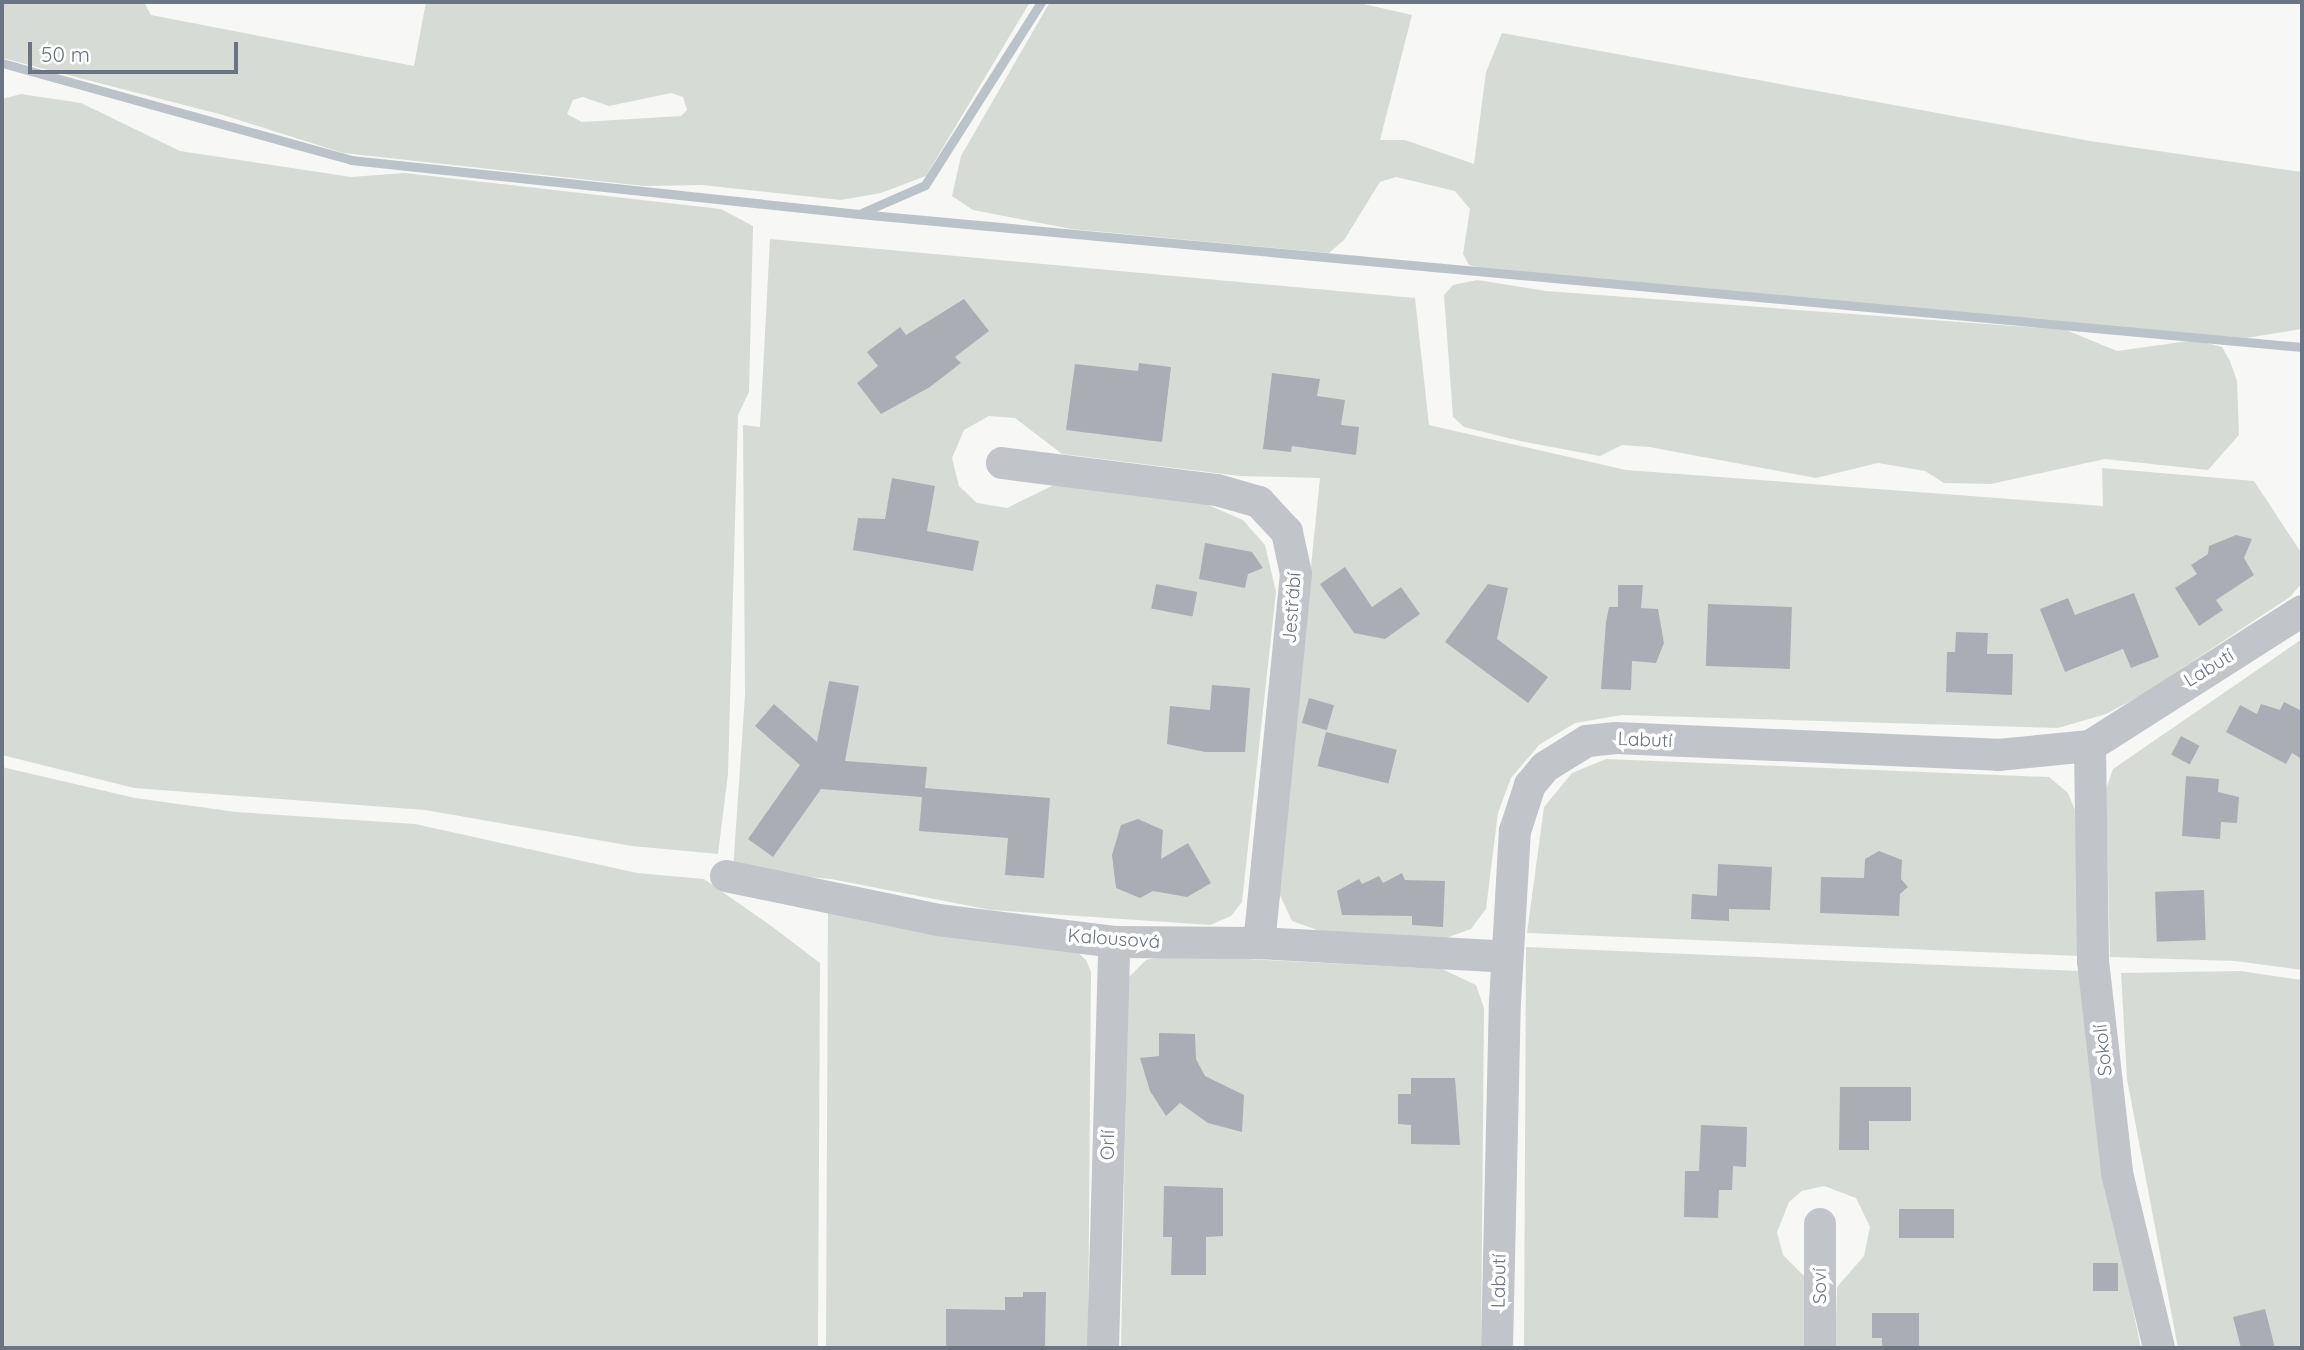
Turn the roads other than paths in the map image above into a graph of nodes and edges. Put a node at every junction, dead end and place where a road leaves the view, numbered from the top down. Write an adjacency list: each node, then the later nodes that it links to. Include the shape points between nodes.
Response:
1 (1002, 463): 6 (street, Jestřábí, via 1227,492 1259,502 1287,532 1296,574)
2 (2302, 611): 3 (street, Labutí)
3 (2090, 746): 7 (street, Labutí, via 1998,755 1616,738 1587,741 1545,767 1520,808); 12 (street, Sokolí, via 2093,961 2117,1173)
4 (726, 876): 5 (street, Kalousová, via 938,920)
5 (1114, 942): 6 (street, Kalousová); 9 (street, Orlí)
6 (1259, 943): 7 (street, Kalousová)
7 (1507, 957): 10 (street, Labutí)
8 (1820, 1224): 11 (street, Soví)
9 (1103, 1348)
10 (1497, 1348)
11 (1820, 1348)
12 (2160, 1348)

